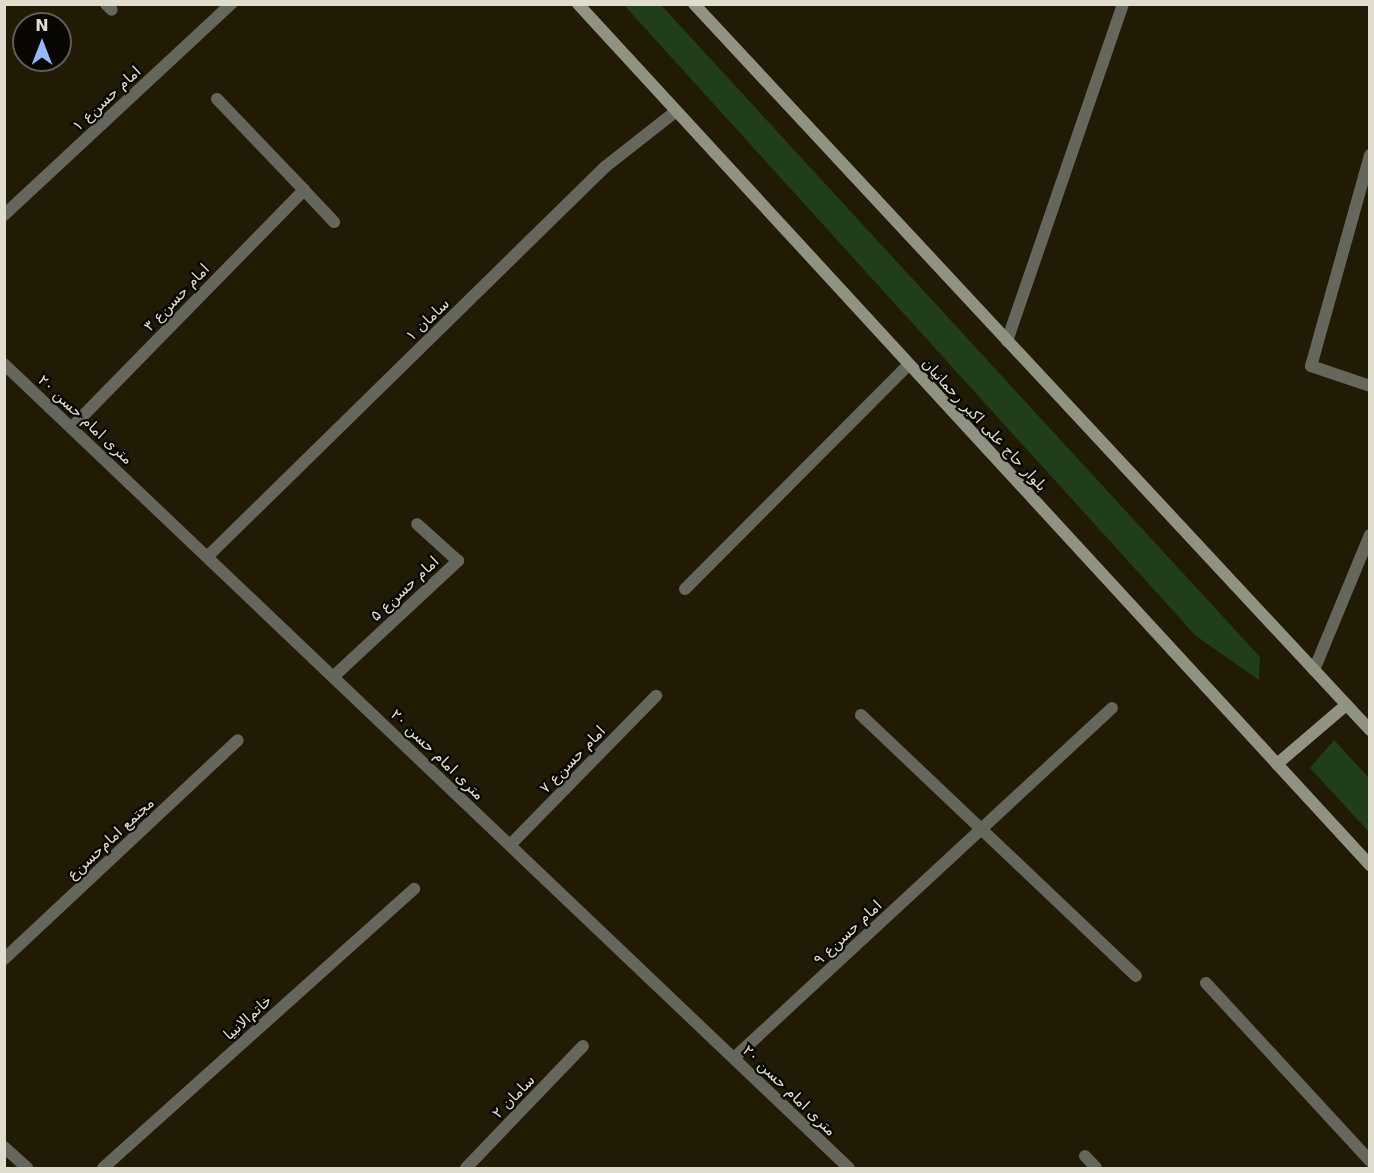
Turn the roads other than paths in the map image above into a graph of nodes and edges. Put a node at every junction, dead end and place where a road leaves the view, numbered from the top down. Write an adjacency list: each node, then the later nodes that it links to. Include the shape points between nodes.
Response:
1 (231, 4): 9 (street, امام حسن‌ع ۱)
2 (578, 4): 6 (main road, بلوار حاج علی اکبر رحمانیان)
3 (694, 4): 11 (main road)
4 (1123, 4): 11 (street)
5 (217, 99): 8 (street)
6 (675, 112): 13 (main road, بلوار حاج علی اکبر رحمانیان); 18 (street, سامان ۱, via 605,167)
7 (1370, 155): 14 (street, via 1311,366)
8 (304, 190): 10 (street); 15 (street, امام حسن‌ع ۳)
9 (4, 214)
10 (334, 222)
11 (1007, 341): 20 (main road)
12 (4, 364): 15 (street, ۲۰ متری امام حسن)
13 (908, 365): 19 (street); 28 (main road, بلوار حاج علی اکبر رحمانیان)
14 (1370, 386)
15 (72, 427): 18 (street, ۲۰ متری امام حسن)
16 (417, 524): 21 (street, امام حسن‌ع ۵, via 458,561)
17 (1370, 536): 20 (street)
18 (208, 556): 21 (street, ۲۰ متری امام حسن)
19 (685, 589)
20 (1314, 670): 23 (main road)
21 (333, 677): 30 (street, ۲۰ متری امام حسن)
22 (656, 696): 30 (street, امام حسن‌ع ۷)
23 (1346, 705): 26 (main road); 28 (main road)
24 (1112, 708): 29 (street, امام حسن‌ع ۹)
25 (861, 715): 29 (street)
26 (1370, 730)
27 (238, 740): 33 (street, مجتمع امام‌حسن‌ع)
28 (1277, 764): 31 (main road, بلوار حاج علی اکبر رحمانیان)
29 (982, 829): 34 (street); 37 (street, امام حسن‌ع ۹)
30 (510, 846): 37 (street, ۲۰ متری امام حسن)
31 (1370, 865)
32 (414, 889): 42 (street, خاتم‌الانبیا)
33 (4, 959)
34 (1136, 976)
35 (1206, 983): 40 (street)
36 (583, 1046): 43 (street, سامان ۲)
37 (734, 1059): 44 (street, ۲۰ متری امام حسن)
38 (4, 1147): 41 (street)
39 (1085, 1156): 45 (street)
40 (1366, 1162)
41 (27, 1168)
42 (103, 1168)
43 (466, 1168)
44 (849, 1168)
45 (1096, 1168)

